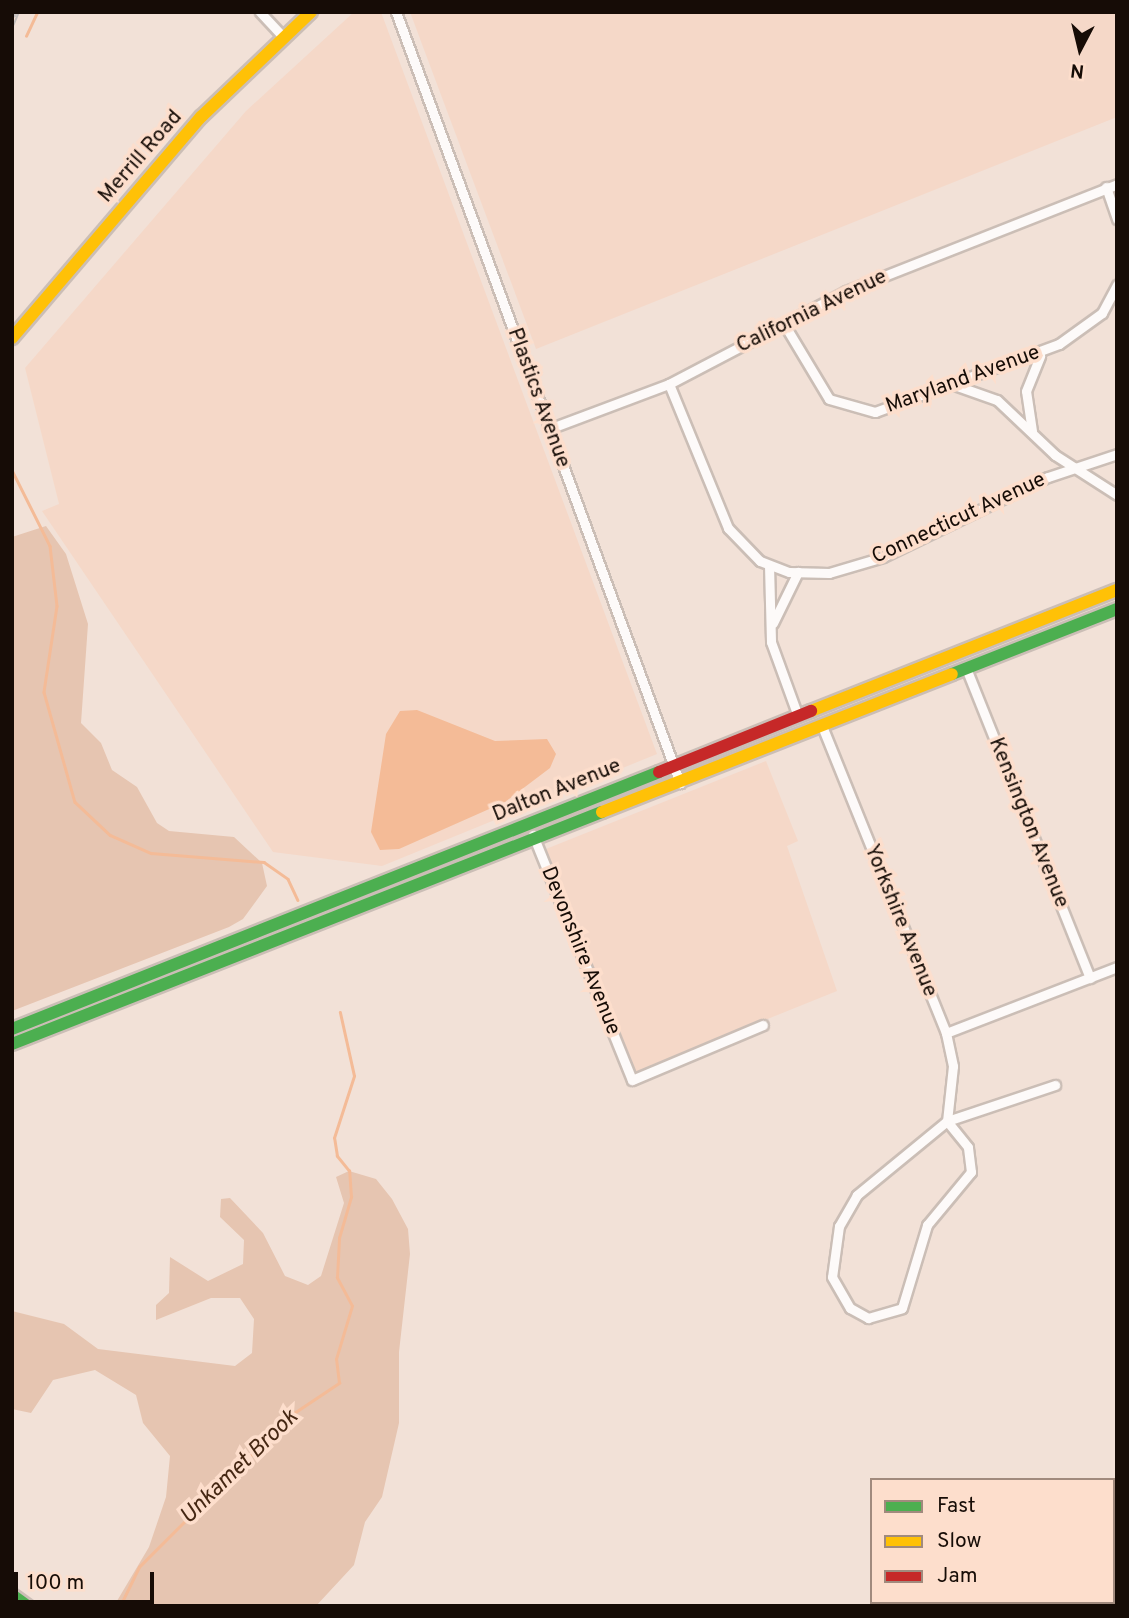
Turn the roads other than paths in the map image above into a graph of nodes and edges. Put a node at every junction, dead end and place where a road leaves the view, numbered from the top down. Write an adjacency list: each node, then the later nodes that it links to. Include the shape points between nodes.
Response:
1 (260, 12): 4 (street)
2 (311, 12): 4 (main road, Merrill Road)
3 (396, 12): 14 (street, Plastics Avenue)
4 (283, 37): 10 (main road, Merrill Road, via 192,126)
5 (1117, 184): 6 (street, California Avenue)
6 (1106, 187): 7 (street); 9 (street, California Avenue, via 846,291)
7 (1117, 219)
8 (1117, 285): 11 (street, Maryland Avenue, via 1102,313)
9 (784, 324): 12 (street, California Avenue); 13 (street, Maryland Avenue, via 813,381 842,406 875,412)
10 (12, 338)
11 (1047, 350): 13 (street, Maryland Avenue); 15 (street, via 1035,363 1026,391)
12 (669, 384): 14 (street, California Avenue); 19 (street, via 728,528)
13 (954, 386): 15 (street, via 997,400)
14 (549, 429): 27 (street, Plastics Avenue)
15 (1034, 436): 17 (street)
16 (1117, 454): 17 (street, Connecticut Avenue)
17 (1079, 467): 18 (street); 20 (street, Connecticut Avenue, via 883,557 828,573)
18 (1117, 495)
19 (769, 565): 20 (street, Connecticut Avenue); 23 (street)
20 (799, 572): 23 (street, via 782,595)
21 (1117, 590): 25 (main road, Dalton Avenue)
22 (1117, 609): 24 (main road, Dalton Avenue)
23 (771, 635): 25 (street)
24 (966, 668): 26 (main road, Dalton Avenue); 32 (street, Kensington Avenue)
25 (798, 716): 27 (main road, Dalton Avenue)
26 (822, 726): 28 (main road, Dalton Avenue); 35 (street, Yorkshire Avenue)
27 (673, 766): 28 (street, Plastics Avenue); 29 (main road, Dalton Avenue)
28 (680, 783): 30 (main road, Dalton Avenue)
29 (528, 823): 30 (street, Devonshire Avenue); 34 (main road, Dalton Avenue)
30 (535, 840): 33 (street, Devonshire Avenue, via 632,1080); 36 (main road, Dalton Avenue)
31 (1117, 967): 32 (street)
32 (1090, 978): 35 (street)
33 (763, 1025)
34 (12, 1029)
35 (946, 1033): 38 (street, Yorkshire Avenue, via 954,1087)
36 (12, 1044)
37 (1055, 1085): 38 (street)
38 (947, 1121): 38 (street, via 857,1195 839,1226 830,1260 837,1293 868,1318 902,1308 927,1225 971,1172 968,1147)
39 (12, 1595): 40 (main road)
40 (27, 1606)

